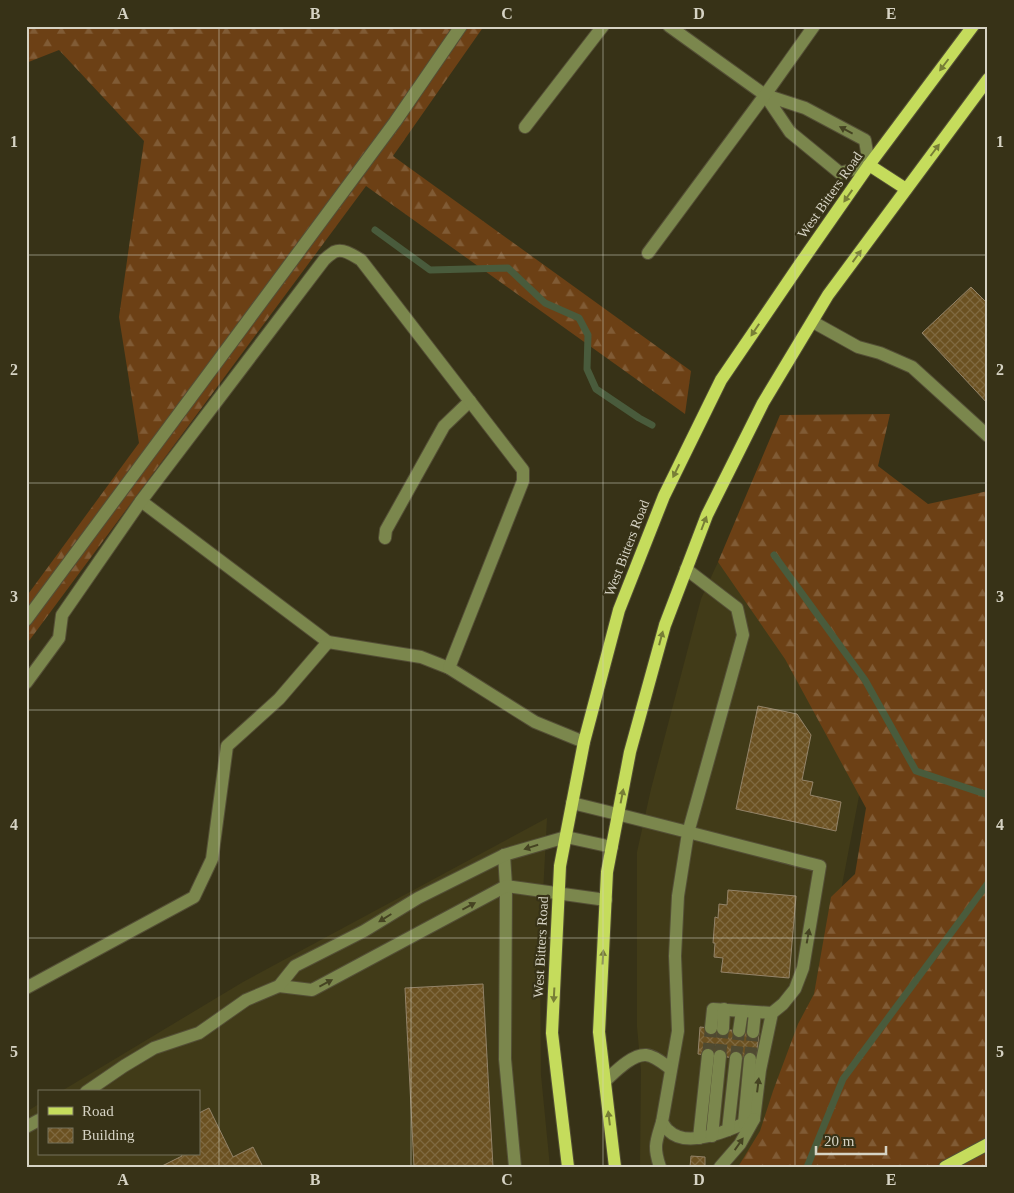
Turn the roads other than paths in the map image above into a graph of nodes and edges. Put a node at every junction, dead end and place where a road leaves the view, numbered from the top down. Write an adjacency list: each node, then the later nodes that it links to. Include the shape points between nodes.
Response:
1 (462, 26): 18 (street, via 395,122)
2 (603, 26): 8 (street)
3 (669, 26): 7 (street)
4 (814, 26): 7 (street)
5 (973, 26): 9 (main road, West Bitters Road, one-way to 9)
6 (988, 79): 10 (main road, one-way to 6)
7 (765, 95): 9 (street, one-way to 7, via 865,140 805,108); 9 (street, via 790,132 840,173); 11 (street)
8 (525, 127)
9 (870, 165): 10 (main road); 22 (main road, West Bitters Road, one-way to 22, via 726,372 712,398 664,496 620,610)
10 (906, 190): 12 (main road, one-way to 10, via 828,295)
11 (648, 254)
12 (813, 322): 14 (street, via 858,347 912,367); 17 (main road, one-way to 12, via 707,516 763,403)
13 (470, 401): 15 (street, via 361,260 345,251 335,251 324,260); 16 (street, via 444,426); 20 (street, via 523,470 523,481)
14 (988, 436)
15 (141, 501): 19 (street); 21 (street, via 62,615 59,638)
16 (384, 538)
17 (686, 569): 24 (main road, one-way to 17, via 630,752 665,625); 25 (street, via 737,608 743,635)
18 (26, 620)
19 (328, 642): 20 (street, via 421,657); 33 (street, via 279,699 227,746 212,859 194,897)
20 (449, 668): 22 (street, via 535,722)
21 (26, 683)
22 (584, 742): 23 (main road, West Bitters Road)
23 (572, 803): 24 (street); 26 (main road, West Bitters Road)
24 (618, 814): 25 (street); 27 (main road)
25 (688, 833): 36 (street, one-way to 25, via 795,989 803,968 820,866); 42 (street, via 678,896 675,956 678,1032)
26 (566, 837): 27 (street); 28 (street, one-way to 28); 30 (main road, West Bitters Road)
27 (612, 847): 31 (main road)
28 (504, 855): 29 (street); 32 (street, one-way to 32, via 295,966)
29 (506, 886): 30 (street); 32 (street, one-way to 29, via 312,990); 53 (street, via 505,1059)
30 (559, 894): 31 (street); 54 (main road, West Bitters Road, one-way to 54, via 552,1033)
31 (606, 900): 43 (main road, one-way to 31, via 599,1032)
32 (279, 986): 44 (street, via 246,1000 199,1033 154,1048)
33 (26, 988)
34 (742, 1011): 35 (street); 37 (street, via 713,1009); 38 (street)
35 (755, 1012): 36 (street); 39 (street)
36 (772, 1013): 46 (street, one-way to 36)
37 (717, 1029)
38 (739, 1031)
39 (753, 1032)
40 (736, 1058): 49 (street)
41 (750, 1059): 46 (street)
42 (670, 1069): 43 (street, via 655,1058 636,1056); 47 (street)
43 (605, 1081): 55 (main road, one-way to 43)
44 (89, 1090)
45 (38, 1121): 48 (street)
46 (749, 1121): 49 (street); 57 (street, one-way to 46, via 740,1144)
47 (662, 1122): 51 (street, via 669,1132 682,1138); 56 (street, via 655,1147)
48 (26, 1127)
49 (728, 1130): 50 (street)
50 (712, 1136): 51 (street); 51 (street, via 714,1056)
51 (699, 1138)
52 (988, 1144): 58 (main road)
53 (515, 1167)
54 (568, 1167)
55 (615, 1167)
56 (660, 1167)
57 (720, 1167)
58 (945, 1167)

